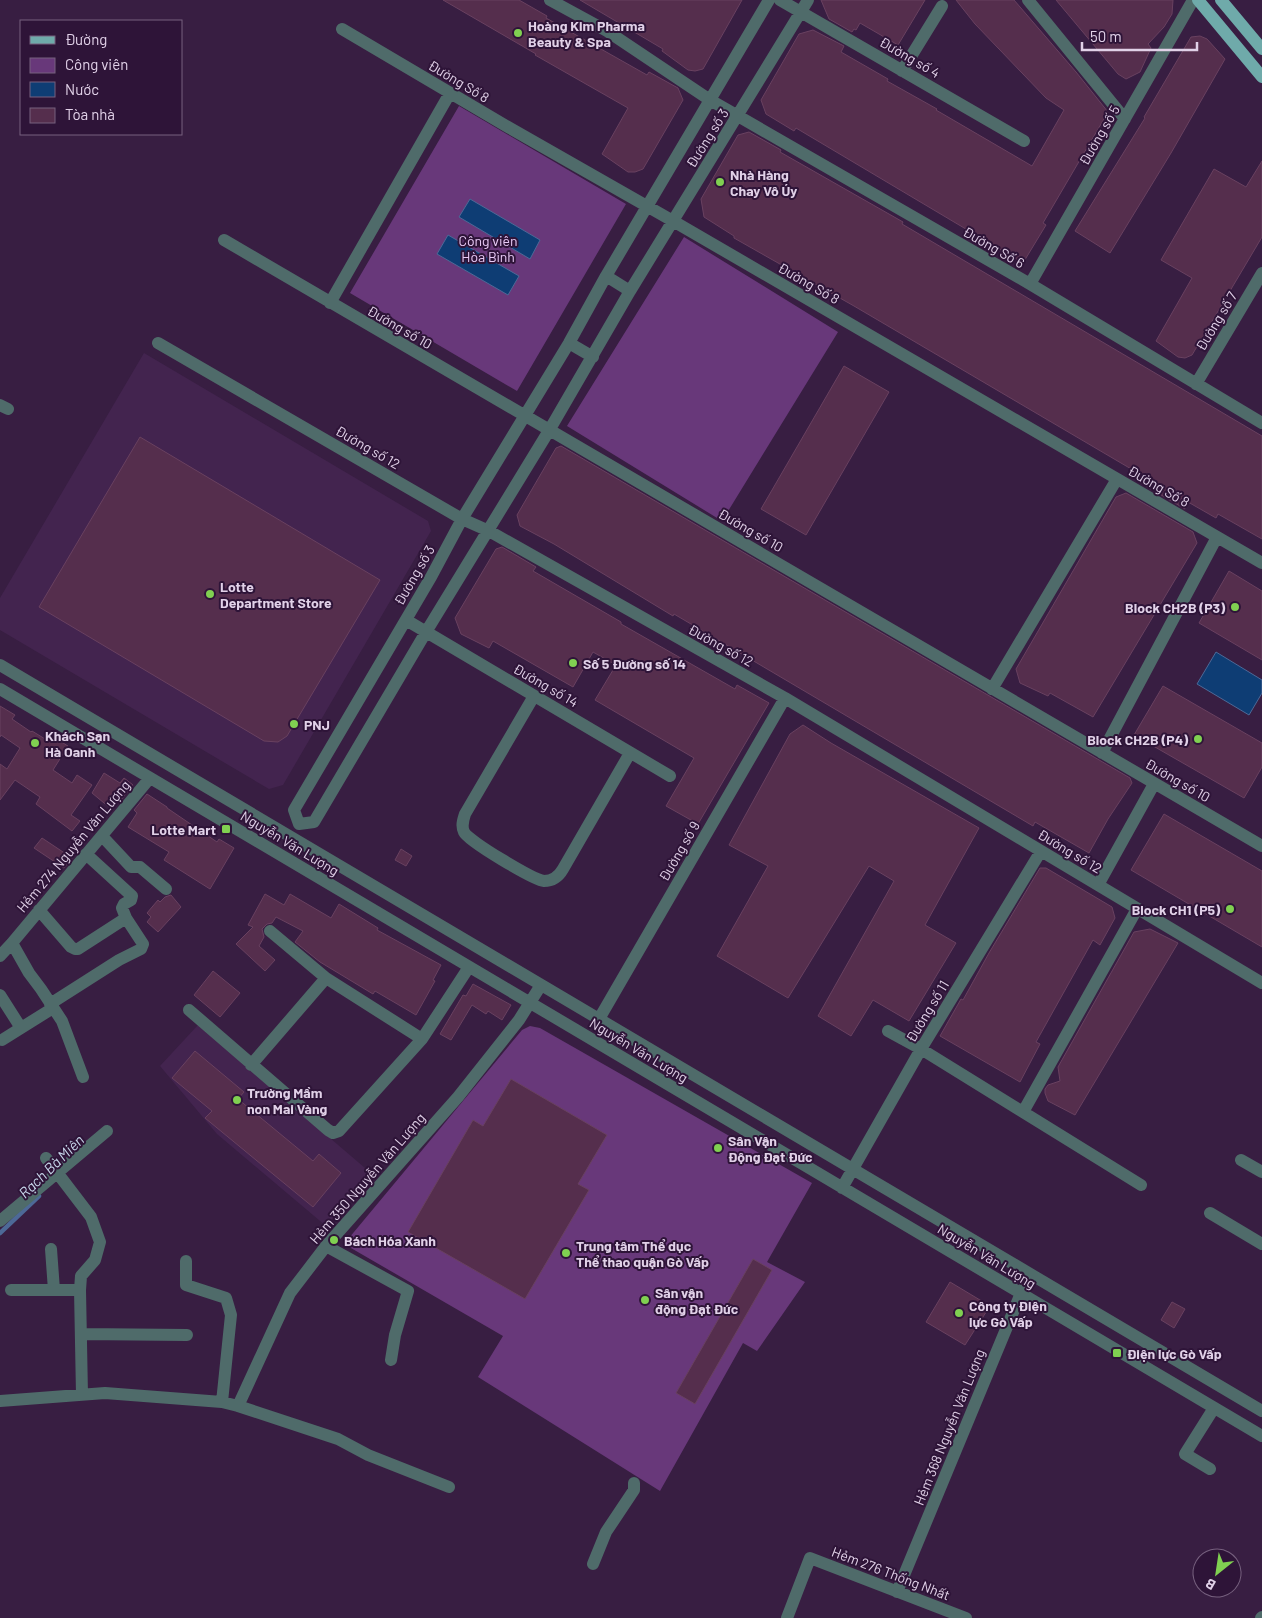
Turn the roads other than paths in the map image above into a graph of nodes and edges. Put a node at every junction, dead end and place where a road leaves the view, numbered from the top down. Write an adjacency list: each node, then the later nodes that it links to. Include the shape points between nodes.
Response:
1 (550, 0): 16 (street, via 607,31)
2 (769, 0): 16 (street, Đường số 3)
3 (780, 0): 10 (street, Đường số 4)
4 (808, 0): 10 (street, Đường số 3)
5 (1028, 0): 18 (street)
6 (1193, 0): 18 (street, Đường số 5)
7 (1198, 0): 14 (main road)
8 (1221, 0): 12 (main road)
9 (942, 6): 13 (street)
10 (800, 12): 13 (street, Đường số 4); 17 (street, Đường số 3)
11 (342, 28): 15 (street, Đường Số 8)
12 (1262, 49)
13 (902, 70): 19 (street, Đường số 4)
14 (1262, 77)
15 (450, 93): 20 (street, Đường Số 8); 27 (street)
16 (710, 100): 17 (street, Đường Số 6); 20 (street, Đường số 3)
17 (738, 116): 21 (street, Đường số 3); 25 (street, Đường Số 6)
18 (1125, 119): 25 (street, Đường số 5)
19 (1024, 141)
20 (647, 207): 21 (street, Đường Số 8); 24 (street, Đường số 3)
21 (673, 221): 26 (street, Đường số 3); 35 (street, Đường Số 8)
22 (224, 240): 27 (street, Đường số 10)
23 (1262, 273): 31 (street, Đường số 7)
24 (606, 276): 26 (street); 29 (street, Đường số 3)
25 (1030, 284): 31 (street, Đường Số 6)
26 (630, 291): 30 (street, Đường số 3)
27 (330, 303): 32 (street, Đường số 10)
28 (158, 343): 36 (street, Đường số 12)
29 (569, 343): 30 (street); 32 (street, Đường số 3)
30 (593, 357): 34 (street, Đường số 3)
31 (1196, 384): 33 (street, Đường Số 6)
32 (525, 415): 34 (street, Đường số 10); 36 (street, Đường số 3)
33 (1262, 423)
34 (550, 429): 37 (street, Đường số 3); 44 (street, Đường số 10)
35 (1117, 479): 38 (street, Đường Số 8); 44 (street)
36 (462, 519): 37 (street, Đường số 12); 40 (street, Đường số 3)
37 (489, 531): 41 (street, Đường số 3); 46 (street, Đường số 12)
38 (1217, 537): 39 (street, Đường Số 8); 48 (street)
39 (1262, 563)
40 (406, 620): 41 (street, Đường số 14); 52 (street, Đường số 3, via 294,810)
41 (426, 632): 45 (street, Đường số 14); 52 (street, Đường số 3, via 314,822)
42 (0, 665): 54 (street, Nguyễn Văn Lượng)
43 (0, 689): 50 (street, Nguyễn Văn Lượng)
44 (992, 690): 48 (street, Đường số 10)
45 (534, 696): 47 (street, Đường số 14); 47 (street, via 462,824 470,839 518,868 544,881 557,877)
46 (785, 698): 56 (street, Đường số 12); 75 (street, Đường số 9)
47 (630, 753): 49 (street, Đường số 14)
48 (1102, 753): 51 (street, Đường số 10)
49 (670, 776)
50 (150, 778): 53 (street, Hẻm 274 Nguyễn Văn Lượng); 58 (street, Nguyễn Văn Lượng)
51 (1154, 784): 55 (street, Đường số 10); 59 (street)
52 (299, 824): 54 (street)
53 (102, 836): 57 (street, Hẻm 274 Nguyễn Văn Lượng); 60 (street, via 131,866 140,867)
54 (291, 837): 58 (street); 70 (street, Nguyễn Văn Lượng)
55 (1262, 846)
56 (1042, 852): 59 (street, Đường số 12); 80 (street, Đường số 11)
57 (86, 854): 62 (street, Hẻm 274 Nguyễn Văn Lượng); 63 (street, via 132,896 122,906)
58 (280, 855): 67 (street, Nguyễn Văn Lượng)
59 (1098, 885): 61 (street, Đường số 12)
60 (166, 889)
61 (1137, 909): 69 (street, Đường số 12); 83 (street)
62 (39, 910): 63 (street, via 75,949); 65 (street, Hẻm 274 Nguyễn Văn Lượng)
63 (126, 918): 73 (street, via 143,944 141,949)
64 (270, 931): 68 (street)
65 (12, 943): 66 (street, Hẻm 274 Nguyễn Văn Lượng); 73 (street)
66 (0, 956)
67 (469, 967): 72 (street, Nguyễn Văn Lượng); 78 (street)
68 (326, 978): 78 (street); 81 (street)
69 (1262, 983)
70 (541, 985): 72 (street, Hẻm 350 Nguyễn Văn Lượng); 75 (street, Nguyễn Văn Lượng)
71 (0, 995): 76 (street)
72 (530, 1003): 91 (street, Nguyễn Văn Lượng); 95 (street, Hẻm 350 Nguyễn Văn Lượng, via 458,1097)
73 (51, 1006): 76 (street); 82 (street, via 62,1021)
74 (189, 1010): 81 (street)
75 (599, 1020): 87 (street, Nguyễn Văn Lượng)
76 (21, 1028): 79 (street)
77 (888, 1031): 80 (street)
78 (422, 1039): 81 (street, via 339,1131 333,1133)
79 (2, 1040)
80 (921, 1049): 83 (street); 87 (street, Đường số 11)
81 (252, 1065)
82 (83, 1078)
83 (1023, 1112): 90 (street)
84 (107, 1131): 88 (street)
85 (46, 1158): 88 (street)
86 (1241, 1160): 89 (street)
87 (853, 1169): 91 (street, Đường số 11); 98 (street, Nguyễn Văn Lượng)
88 (58, 1172): 93 (street); 101 (street, via 91,1217 100,1242 95,1260 81,1276)
89 (1262, 1172)
90 (1141, 1185)
91 (842, 1188): 102 (street, Nguyễn Văn Lượng)
92 (1210, 1213): 94 (street)
93 (0, 1221)
94 (1262, 1244)
95 (326, 1246): 105 (street, via 408,1291); 109 (street, Hẻm 350 Nguyễn Văn Lượng, via 290,1294)
96 (51, 1249): 100 (street)
97 (186, 1261): 108 (street, via 186,1285 226,1298 231,1315)
98 (1032, 1275): 102 (street, Hẻm 368 Nguyễn Văn Lượng); 111 (street, Nguyễn Văn Lượng)
99 (11, 1290): 100 (street)
100 (54, 1290): 101 (street)
101 (80, 1290): 103 (street)
102 (1021, 1293): 110 (street, Nguyễn Văn Lượng); 117 (street, Hẻm 368 Nguyễn Văn Lượng)
103 (81, 1334): 104 (street); 106 (street)
104 (187, 1335)
105 (391, 1360)
106 (82, 1394): 107 (street); 108 (street)
107 (0, 1400)
108 (222, 1402): 109 (street)
109 (238, 1406): 115 (street, via 338,1439 368,1455)
110 (1214, 1408): 112 (street, Nguyễn Văn Lượng); 113 (street, via 1185,1454)
111 (1262, 1411)
112 (1262, 1436)
113 (1210, 1469)
114 (634, 1483): 116 (street, via 634,1490 606,1532)
115 (449, 1487)
116 (593, 1564)
117 (897, 1592): 118 (street, Hẻm 276 Thống Nhất, via 810,1558); 119 (street, Hẻm 276 Thống Nhất)
118 (787, 1618)
119 (966, 1618)

